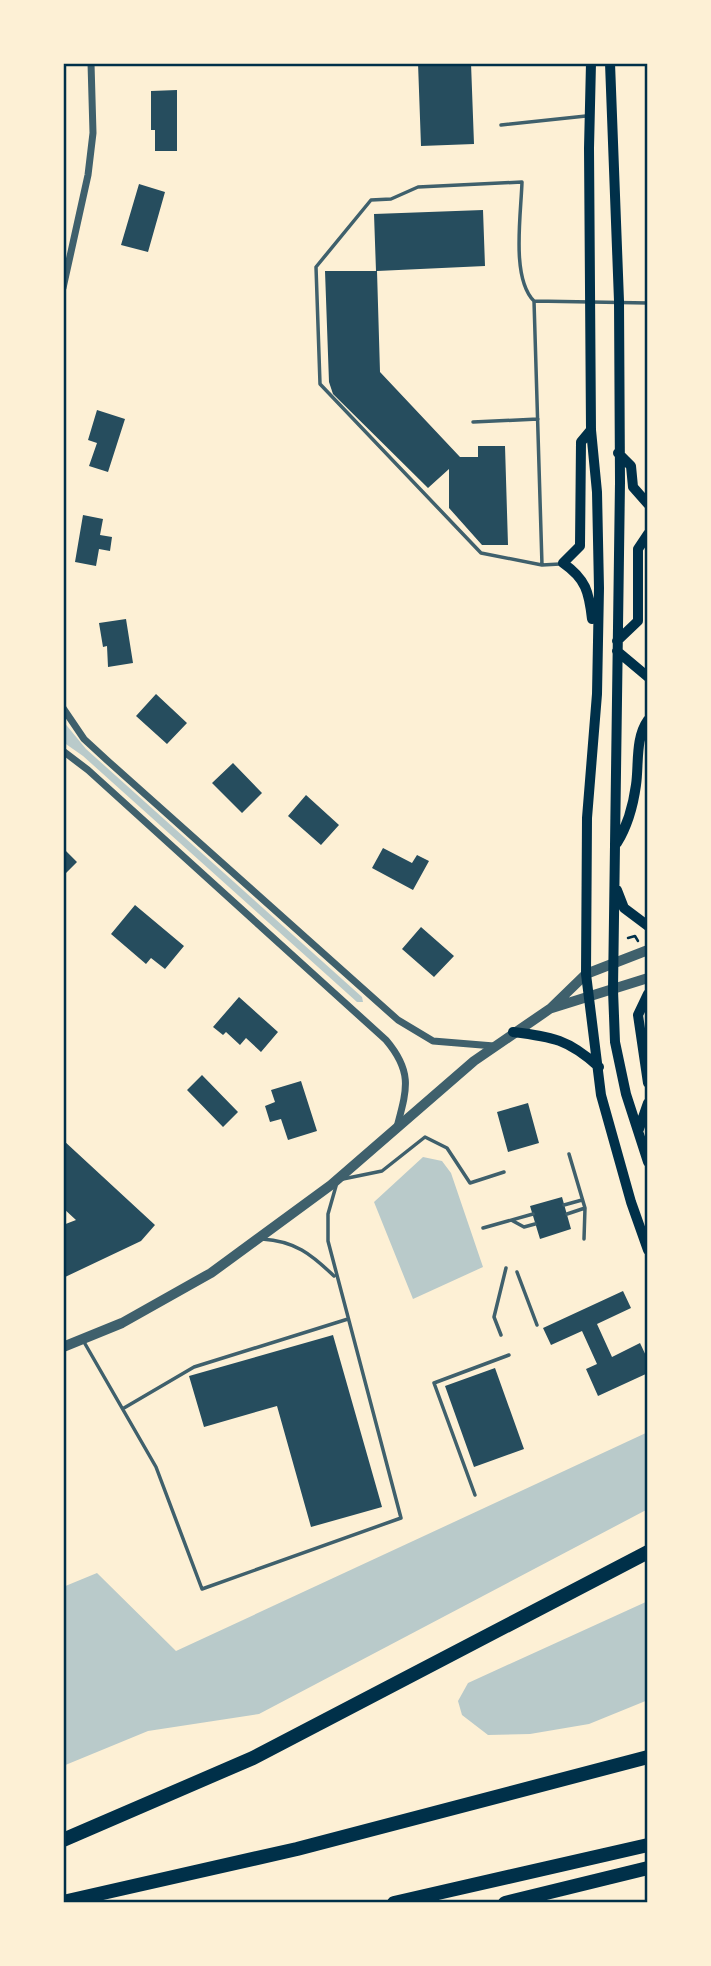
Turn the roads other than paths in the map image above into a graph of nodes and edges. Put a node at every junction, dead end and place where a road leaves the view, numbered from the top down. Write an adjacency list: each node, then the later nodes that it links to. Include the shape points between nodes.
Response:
1 (91, 63): 6 (street, via 93,133 88,175)
2 (591, 63): 4 (main road)
3 (610, 63): 9 (main road)
4 (590, 115): 5 (lane); 7 (main road)
5 (501, 125)
6 (63, 288)
7 (589, 300): 8 (lane); 9 (lane); 13 (main road)
8 (534, 301): 11 (lane); 18 (lane, via 520,277 522,182 418,187 391,199 371,200 316,267 320,384 481,553)
9 (619, 301): 10 (lane); 14 (main road)
10 (648, 303)
11 (538, 419): 12 (lane); 18 (lane)
12 (473, 422)
13 (591, 430): 17 (main road, via 581,442 580,546); 20 (main road, via 597,492)
14 (618, 453): 15 (main road, via 631,466 633,487); 19 (main road)
15 (648, 503)
16 (648, 534): 19 (main road, via 638,549 638,621)
17 (563, 564): 18 (lane); 20 (main road, via 580,575 589,590)
18 (542, 565)
19 (617, 646): 21 (main road); 25 (main road)
20 (597, 660): 30 (main road, via 587,818)
21 (648, 677)
22 (63, 708): 37 (street, via 93,747 398,1020 433,1041)
23 (648, 720): 25 (main road, via 640,737 629,824)
24 (63, 751): 41 (street, via 386,1040 406,1075)
25 (616, 846): 26 (main road)
26 (615, 884): 27 (main road, via 624,908); 29 (main road)
27 (648, 926)
28 (648, 950): 29 (street)
29 (612, 964): 30 (street); 32 (main road)
30 (586, 974): 34 (main road); 35 (street)
31 (648, 978): 32 (street)
32 (613, 990): 34 (street); 42 (main road, via 615,1042)
33 (648, 994): 39 (main road, via 638,1015)
34 (590, 999): 35 (street); 38 (main road)
35 (551, 1008): 36 (street)
36 (513, 1032): 37 (street); 38 (main road, via 563,1040)
37 (494, 1046): 41 (street)
38 (598, 1067): 57 (main road, via 601,1095)
39 (648, 1083)
40 (648, 1103): 42 (main road)
41 (397, 1129): 46 (street)
42 (639, 1129): 44 (main road)
43 (569, 1154): 47 (lane)
44 (648, 1161)
45 (504, 1172): 46 (lane, via 470,1183 447,1147 425,1137 382,1171)
46 (338, 1180): 55 (street); 60 (lane, via 327,1228)
47 (582, 1200): 48 (lane); 49 (lane)
48 (564, 1205)
49 (585, 1208): 51 (lane); 56 (lane)
50 (533, 1214): 52 (lane)
51 (567, 1214)
52 (511, 1220): 53 (lane, via 524,1227); 54 (lane)
53 (536, 1224)
54 (483, 1228)
55 (260, 1239): 60 (lane, via 307,1250); 64 (street, via 194,1283)
56 (584, 1239)
57 (648, 1250)
58 (506, 1268): 63 (lane, via 494,1317)
59 (517, 1272): 62 (lane)
60 (335, 1277): 61 (lane)
61 (348, 1319): 67 (lane, via 194,1367); 67 (lane, via 401,1518 202,1589 156,1467)
62 (537, 1325)
63 (501, 1335)
64 (83, 1339): 65 (street); 67 (lane)
65 (63, 1346)
66 (509, 1355): 68 (lane, via 435,1383)
67 (124, 1408)
68 (475, 1495)
69 (648, 1552): 71 (highway, via 253,1758)
70 (648, 1757): 74 (highway, via 297,1849)
71 (63, 1840)
72 (648, 1845): 75 (highway)
73 (648, 1868): 76 (highway)
74 (63, 1902)
75 (394, 1903)
76 (505, 1903)

